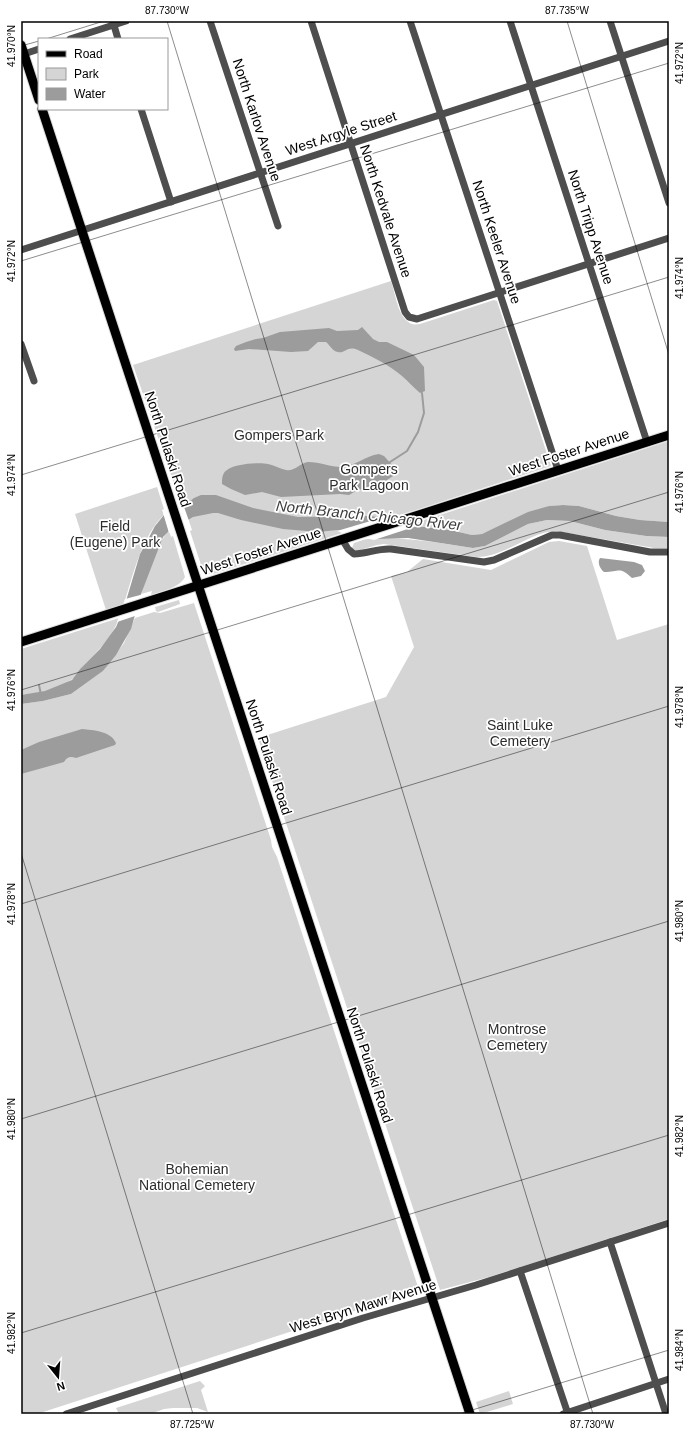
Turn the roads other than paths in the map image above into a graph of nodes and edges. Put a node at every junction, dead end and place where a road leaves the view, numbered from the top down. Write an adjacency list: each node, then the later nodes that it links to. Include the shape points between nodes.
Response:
1 (126, 21): 7 (street)
2 (210, 21): 20 (street, North Karlov Avenue)
3 (311, 21): 19 (street, North Kedvale Avenue)
4 (410, 21): 18 (street, North Keeler Avenue)
5 (510, 21): 14 (street, North Tripp Avenue)
6 (610, 21): 13 (street)
7 (113, 23): 8 (street); 9 (street)
8 (73, 38)
9 (118, 38)
10 (669, 41): 13 (street, West Argyle Street)
11 (38, 49): 12 (street)
12 (22, 51): 15 (main road)
13 (622, 57): 14 (street, West Argyle Street); 22 (street)
14 (531, 85): 18 (street, West Argyle Street); 27 (street, North Tripp Avenue)
15 (38, 97)
16 (42, 110): 24 (main road, North Pulaski Road)
17 (141, 110): 21 (street)
18 (441, 115): 19 (street, West Argyle Street); 28 (street, North Keeler Avenue)
19 (351, 144): 20 (street, West Argyle Street); 28 (street, North Kedvale Avenue, via 405,312 409,317 417,319)
20 (261, 173): 21 (street, West Argyle Street); 23 (street, North Karlov Avenue)
21 (171, 202): 24 (street, West Argyle Street)
22 (669, 203)
23 (278, 226)
24 (82, 230): 26 (street, West Argyle Street); 36 (main road, North Pulaski Road)
25 (669, 238): 27 (street)
26 (21, 250)
27 (589, 264): 28 (street); 32 (street, North Tripp Avenue)
28 (500, 292): 33 (street, North Keeler Avenue)
29 (21, 344): 30 (street)
30 (34, 381)
31 (669, 435): 32 (main road, West Foster Avenue)
32 (647, 442): 33 (main road, West Foster Avenue)
33 (558, 470): 34 (main road, West Foster Avenue)
34 (342, 539): 35 (street, via 354,554 381,548 484,562 552,535 650,552); 36 (main road, West Foster Avenue)
35 (669, 552)
36 (198, 585): 37 (main road, West Foster Avenue); 41 (main road, North Pulaski Road)
37 (21, 642)
38 (669, 1223): 39 (street, West Bryn Mawr Avenue)
39 (610, 1242): 40 (street, West Bryn Mawr Avenue); 43 (street)
40 (520, 1271): 41 (street, West Bryn Mawr Avenue); 44 (street)
41 (432, 1298): 45 (street, West Bryn Mawr Avenue); 46 (main road, North Pulaski Road)
42 (669, 1379): 43 (street)
43 (656, 1384): 44 (street); 47 (street)
44 (566, 1413)
45 (66, 1414)
46 (470, 1414)
47 (666, 1414)

